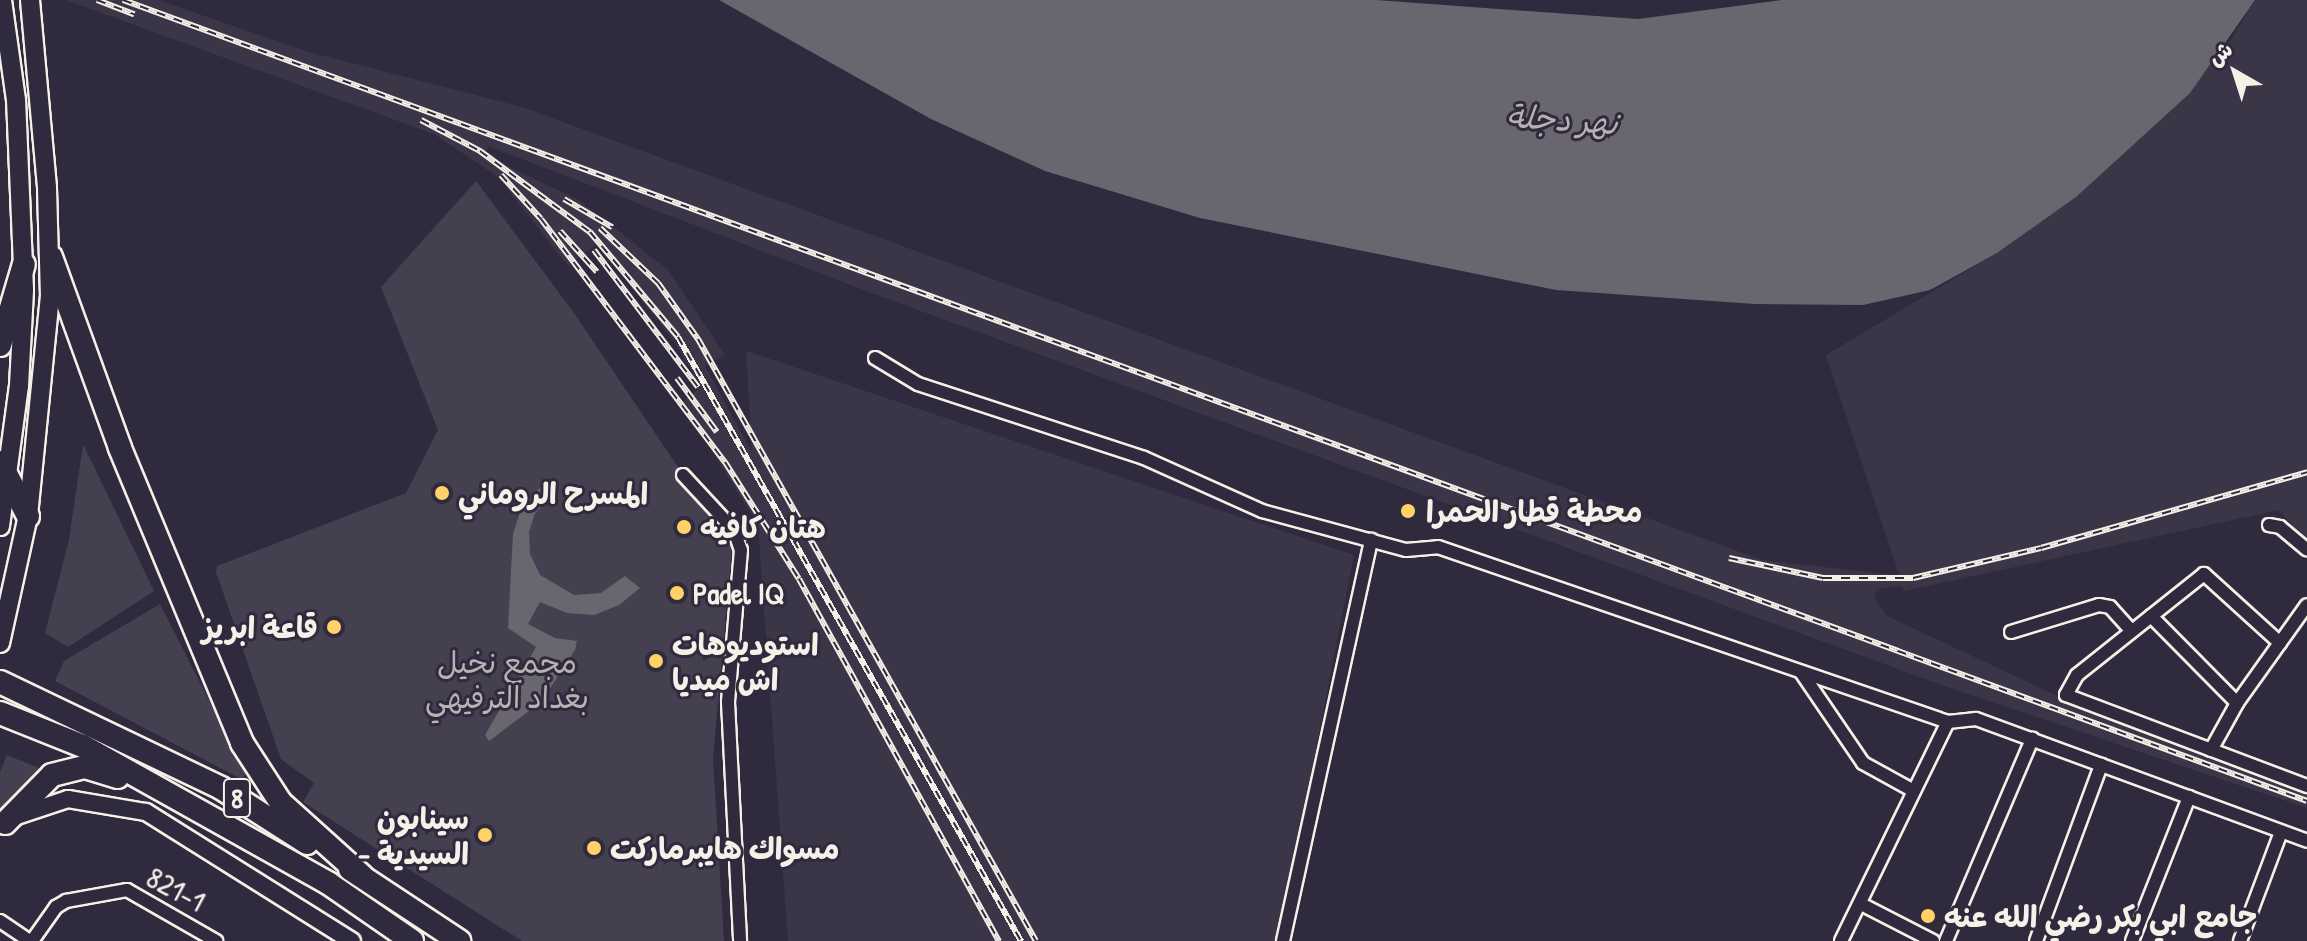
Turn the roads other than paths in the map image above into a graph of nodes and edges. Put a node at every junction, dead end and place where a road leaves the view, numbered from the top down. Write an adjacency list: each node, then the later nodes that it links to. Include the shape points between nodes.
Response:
1 (2, 0): 4 (main road, via 16,100)
2 (31, 4): 3 (main road)
3 (51, 257): 9 (main road, via 45,375); 35 (highway, via 120,448 242,743 281,803)
4 (24, 264): 5 (highway); 7 (main road)
5 (0, 345)
6 (875, 358): 12 (street, via 918,384 1144,458 1262,511)
7 (4, 469): 9 (highway); 11 (main road)
8 (683, 475): 43 (street, via 734,530 741,550 728,702)
9 (28, 516): 18 (main road)
10 (2269, 525): 13 (street, via 2280,527)
11 (0, 526)
12 (1371, 540): 20 (street, via 1406,550 1438,547); 44 (street)
13 (2307, 550)
14 (2307, 605): 19 (street)
15 (2151, 616): 16 (street); 19 (street, via 2206,575); 22 (street)
16 (2131, 630): 17 (street, via 2110,607 2099,605); 26 (street, via 2077,675 2066,695)
17 (2011, 632)
18 (2, 637)
19 (2280, 643): 22 (street)
20 (1800, 671): 24 (street); 29 (street, via 1863,763)
21 (0, 682): 35 (highway, 8, via 221,788)
22 (2237, 703): 26 (street)
23 (0, 713): 31 (highway, 8, via 83,746)
24 (1948, 722): 25 (street, via 1976,719); 29 (street)
25 (2032, 739): 27 (street); 47 (street)
26 (2211, 750): 28 (street)
27 (2101, 765): 30 (street); 48 (street)
28 (2305, 782)
29 (1914, 791): 36 (street)
30 (2189, 797): 33 (street); 49 (street)
31 (190, 805): 32 (highway, via 85,767 52,775 32,790); 41 (highway, 8, via 328,883)
32 (3, 827): 40 (street, via 40,805 68,799 146,812)
33 (2281, 832): 34 (street); 50 (street)
34 (2307, 841)
35 (362, 876): 42 (highway, 8)
36 (1861, 904): 45 (street); 46 (street)
37 (0, 921): 38 (street, 821-1)
38 (31, 941): 39 (street, 821-1, via 66,901 127,890)
39 (216, 941)
40 (352, 941)
41 (412, 941)
42 (459, 941)
43 (740, 941)
44 (1283, 941)
45 (1841, 941)
46 (1933, 941)
47 (1946, 941)
48 (2036, 941)
49 (2132, 941)
50 (2240, 941)

